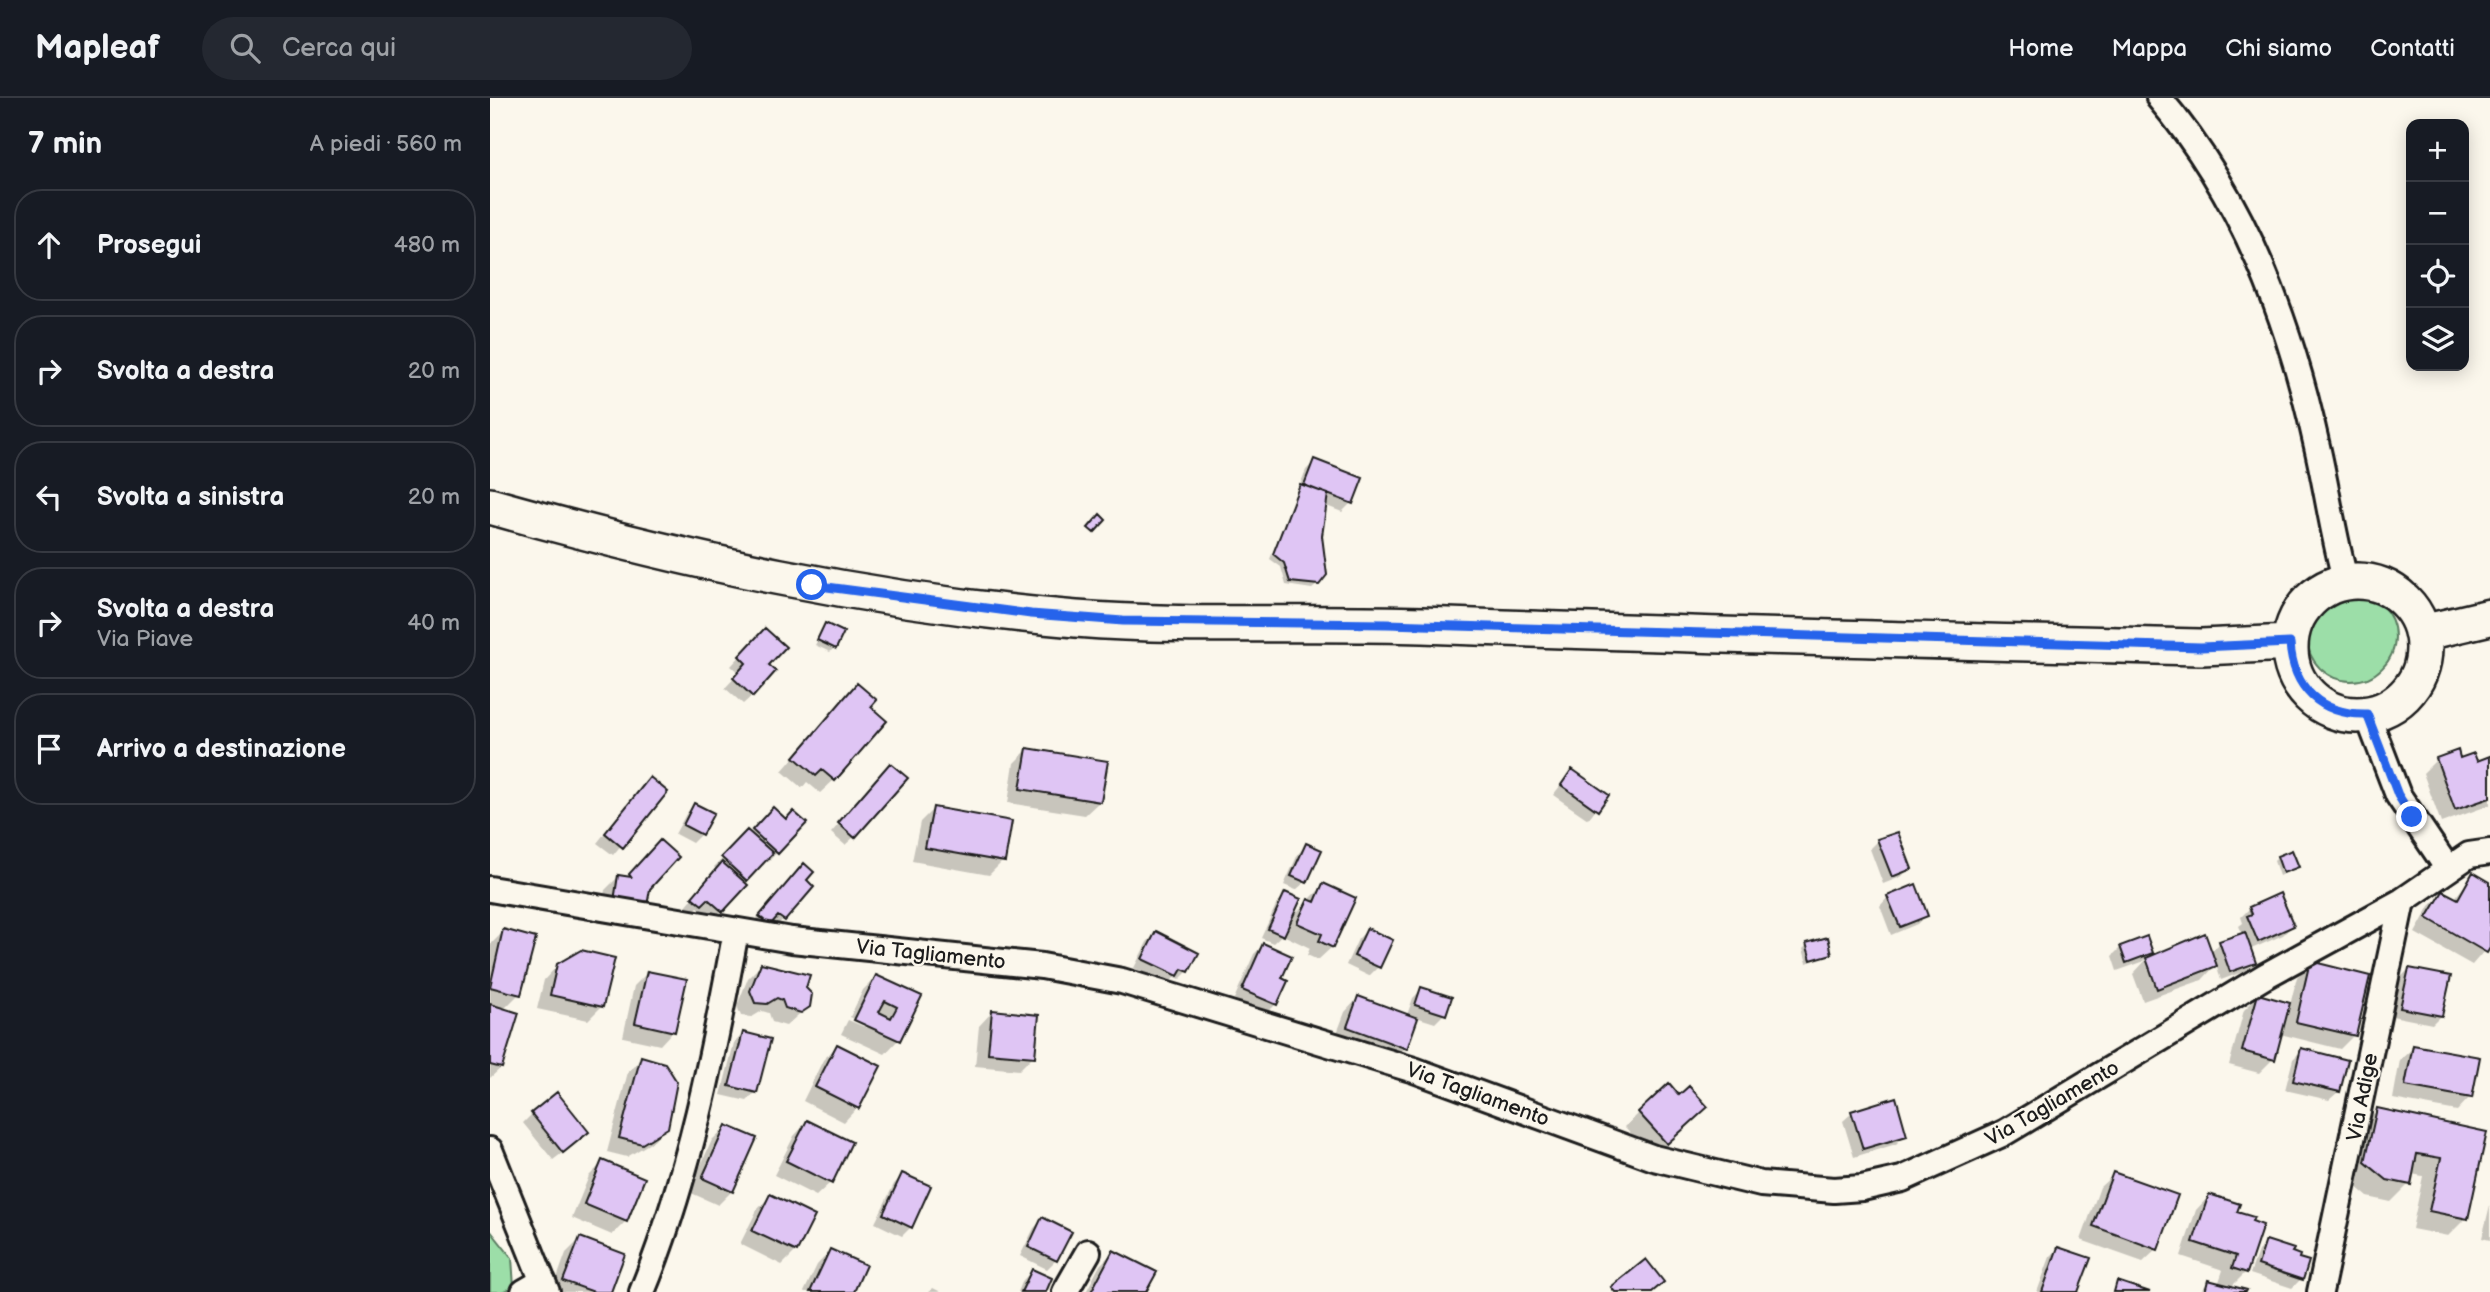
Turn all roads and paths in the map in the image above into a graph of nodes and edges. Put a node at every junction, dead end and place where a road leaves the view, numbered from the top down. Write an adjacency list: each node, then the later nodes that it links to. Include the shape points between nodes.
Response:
1 (2159, 98): 3 (street, via 2218,178 2273,300 2305,396)
2 (490, 506): 6 (main road, via 627,544 797,582 1077,619 2201,647)
3 (2346, 582): 5 (main road, via 2366,582 2394,593 2414,614); 6 (main road, via 2325,589 2308,603 2295,621)
4 (2490, 617): 5 (main road)
5 (2422, 633): 7 (main road, via 2424,651 2412,685 2385,709)
6 (2290, 643): 7 (main road, via 2295,672 2311,697 2347,714)
7 (2367, 714): 9 (street, via 2398,795)
8 (2490, 852): 9 (street, Via Tagliamento, via 2469,855)
9 (2448, 869): 11 (street, Via Tagliamento)
10 (490, 889): 12 (street, Via Tagliamento)
11 (2402, 901): 12 (street, Via Tagliamento, via 2265,976 1992,1139 1902,1179 1834,1191 1761,1184 1654,1158 1414,1070 1122,981 1042,966); 19 (street, Via Adige)
12 (736, 931): 17 (street, via 688,1146 663,1237)
13 (490, 1150): 14 (street)
14 (498, 1177): 16 (street)
15 (1088, 1252): 18 (street)
16 (538, 1288)
17 (642, 1292)
18 (1065, 1292)
19 (2320, 1292)

